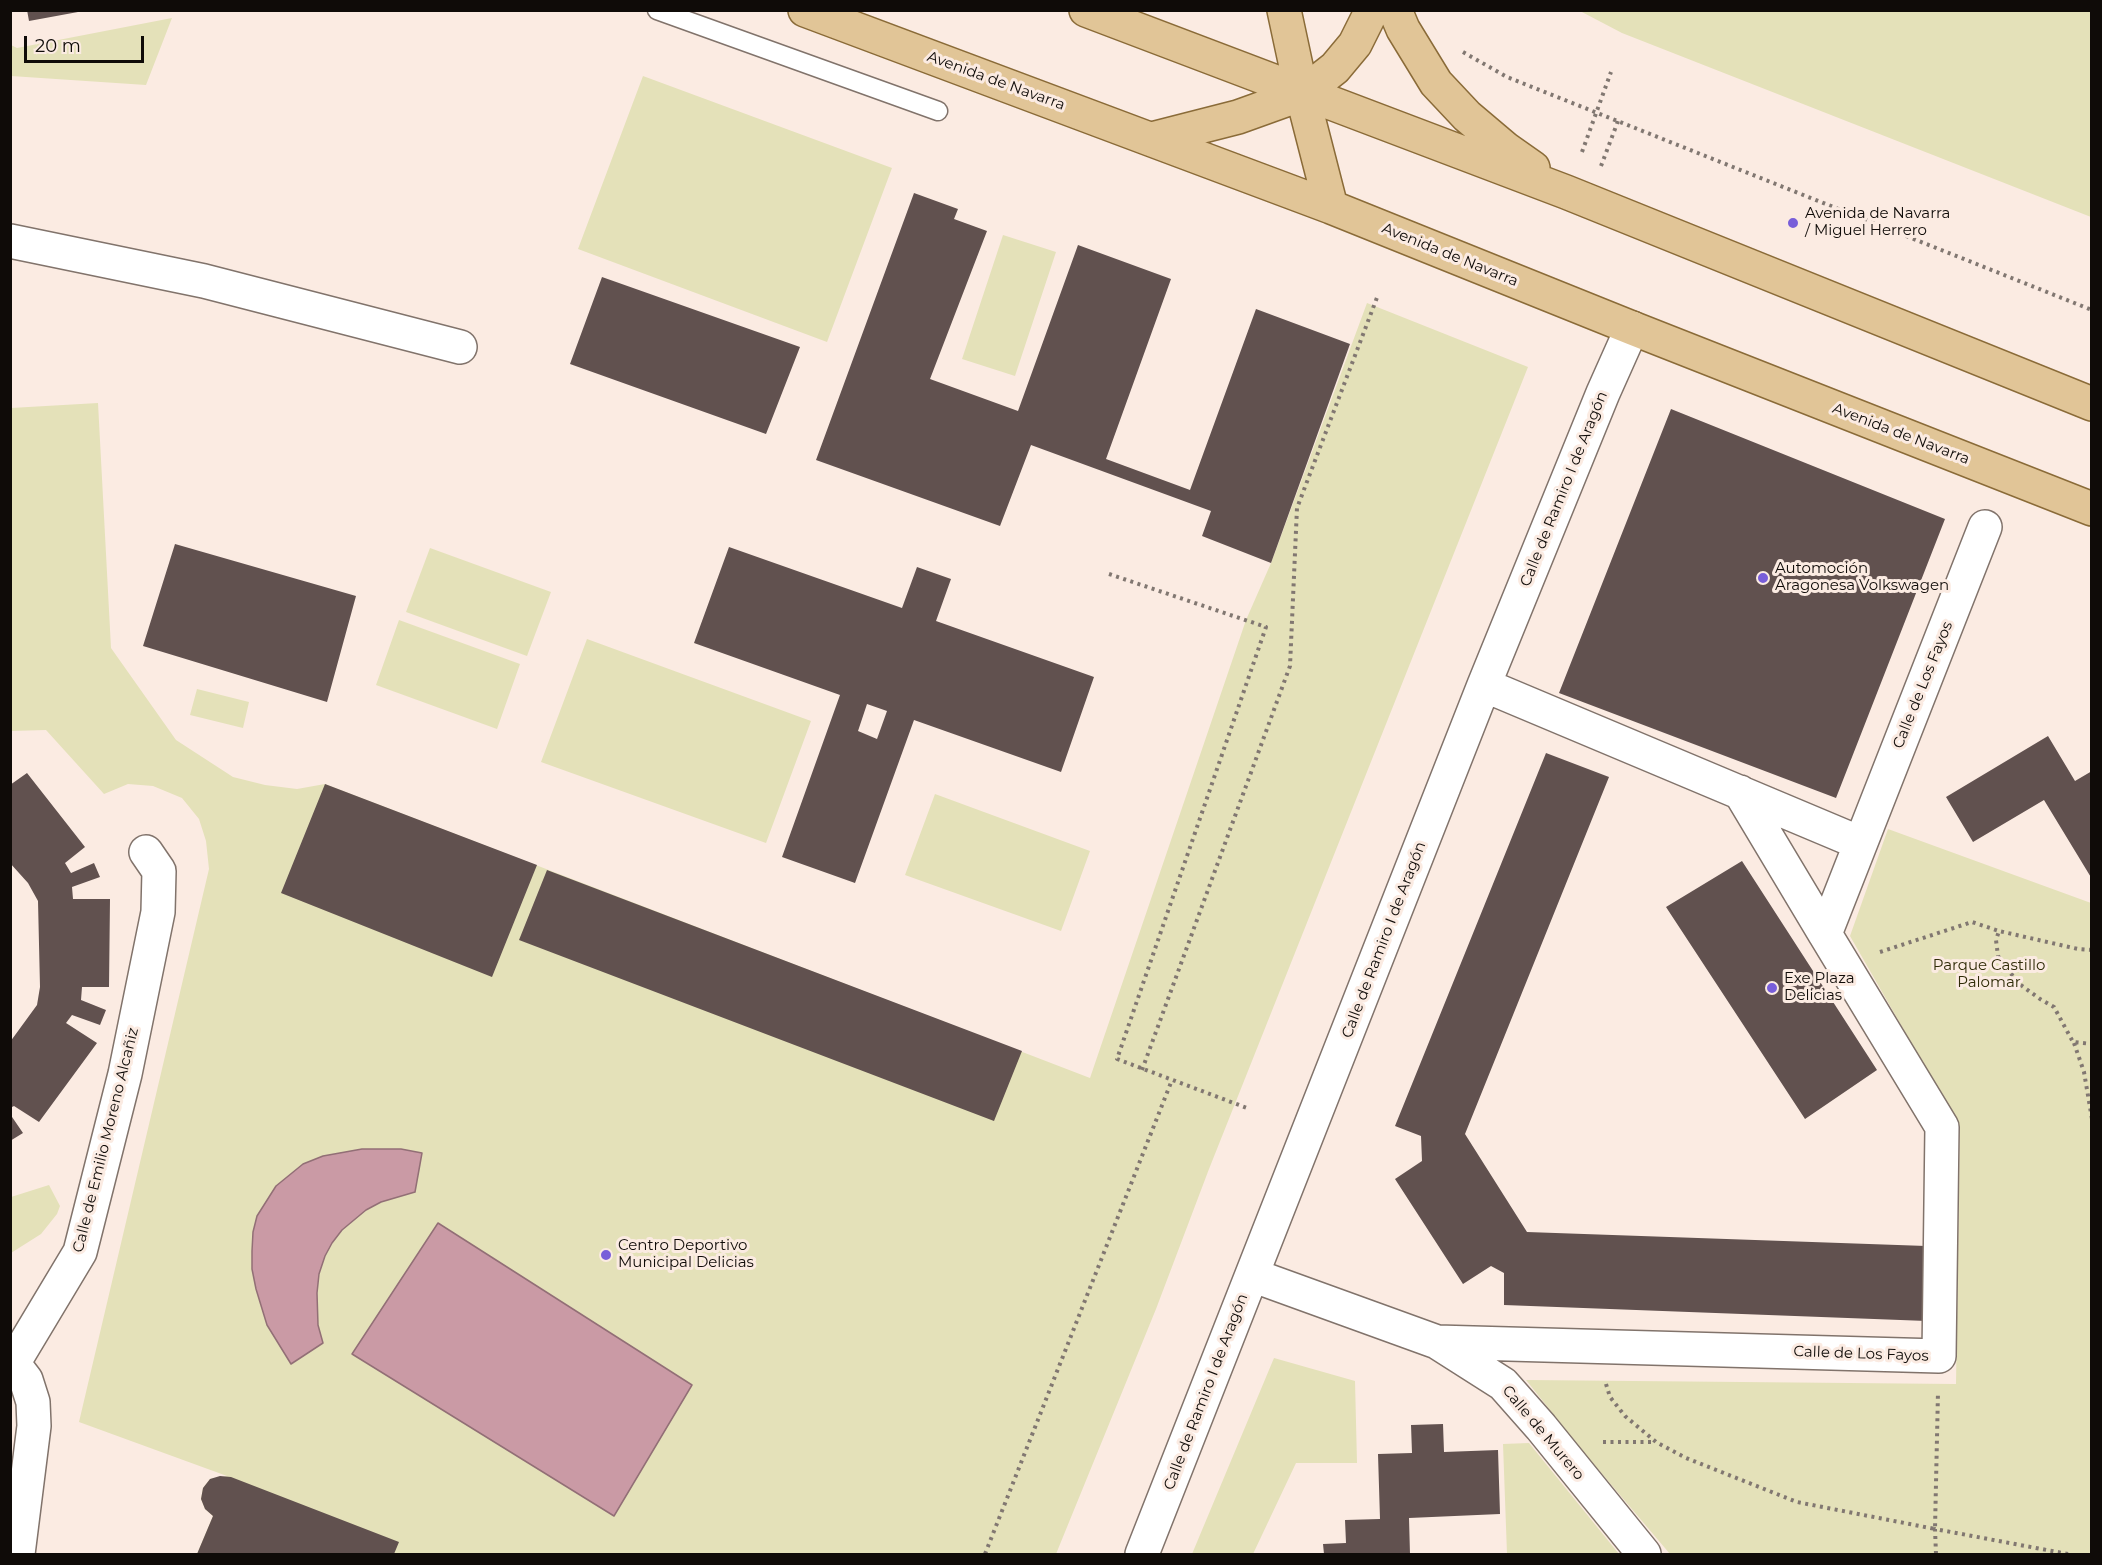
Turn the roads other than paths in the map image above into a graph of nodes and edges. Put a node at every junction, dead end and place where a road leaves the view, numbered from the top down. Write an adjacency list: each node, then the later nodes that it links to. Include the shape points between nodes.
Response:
1 (657, 10): 8 (lane)
2 (805, 10): 9 (main road, Avenida de Navarra)
3 (1086, 10): 7 (main road)
4 (1284, 10): 7 (main road)
5 (1372, 10): 7 (main road, via 1355,44 1335,68)
6 (1395, 10): 10 (main road, via 1443,92 1506,149)
7 (1302, 94): 9 (main road, via 1238,117); 10 (main road); 11 (main road)
8 (938, 111)
9 (1152, 139): 11 (main road, Avenida de Navarra)
10 (1566, 192): 15 (main road)
11 (1331, 207): 13 (main road, Avenida de Navarra)
12 (10, 241): 14 (street, via 204,280)
13 (1632, 328): 16 (main road, Avenida de Navarra); 18 (street, Calle de Ramiro I de Aragón)
14 (460, 347)
15 (2091, 404)
16 (2091, 509)
17 (1985, 527): 20 (street, Calle de Los Fayos)
18 (1484, 685): 19 (street); 23 (street, Calle de Ramiro I de Aragón)
19 (1740, 792): 20 (street); 22 (street, Calle de Los Fayos)
20 (1860, 843): 22 (street, Calle de Los Fayos)
21 (146, 852): 25 (street, Calle de Emilio Moreno Alcañiz, via 159,871 158,912 125,1074 80,1252)
22 (1825, 934): 24 (street, Calle de Los Fayos, via 1942,1127 1939,1356)
23 (1252, 1275): 24 (street, Calle de Murero); 27 (street, Calle de Ramiro I de Aragón)
24 (1437, 1342): 28 (street, Calle de Murero, via 1503,1384)
25 (12, 1361): 26 (street, Calle de Emilio Moreno Alcañiz, via 26,1380 33,1402 34,1426)
26 (18, 1554)
27 (1142, 1554)
28 (1644, 1554)

